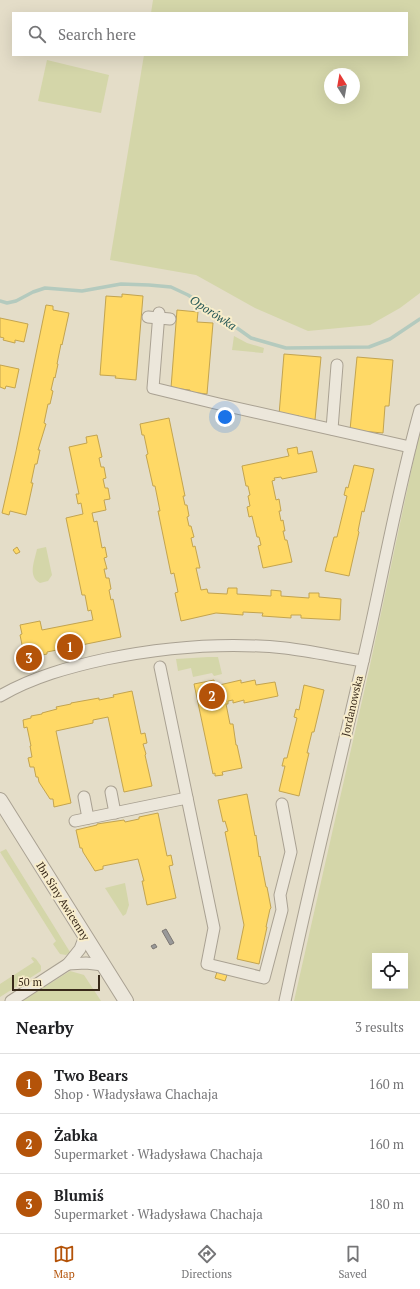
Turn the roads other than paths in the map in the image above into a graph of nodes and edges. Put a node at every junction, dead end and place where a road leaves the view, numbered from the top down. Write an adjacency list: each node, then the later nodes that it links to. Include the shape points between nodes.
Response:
1 (170, 319): 4 (street, via 155,316 153,388)
2 (337, 365): 4 (street)
3 (420, 410): 5 (street, Jordanowska)
4 (332, 429): 5 (street)
5 (410, 447): 6 (street, Jordanowska)
6 (363, 661): 8 (street, via 259,646 156,650 66,669 31,681); 22 (street, Jordanowska)
7 (160, 667): 11 (street)
8 (0, 696)
9 (111, 792): 14 (street)
10 (84, 797): 15 (street)
11 (187, 798): 13 (street, via 214,928 207,964 264,978 282,910 280,896 291,852); 14 (street)
12 (0, 800): 17 (street, Ibn Siny Awicenny)
13 (282, 804)
14 (115, 813): 15 (street)
15 (88, 818): 16 (street)
16 (75, 821)
17 (85, 936): 18 (street, via 80,949); 19 (street, Ibn Siny Awicenny)
18 (68, 964): 19 (street); 20 (street)
19 (103, 965): 21 (street, Ibn Siny Awicenny)
20 (11, 1001)
21 (126, 1001)
22 (285, 1001)

